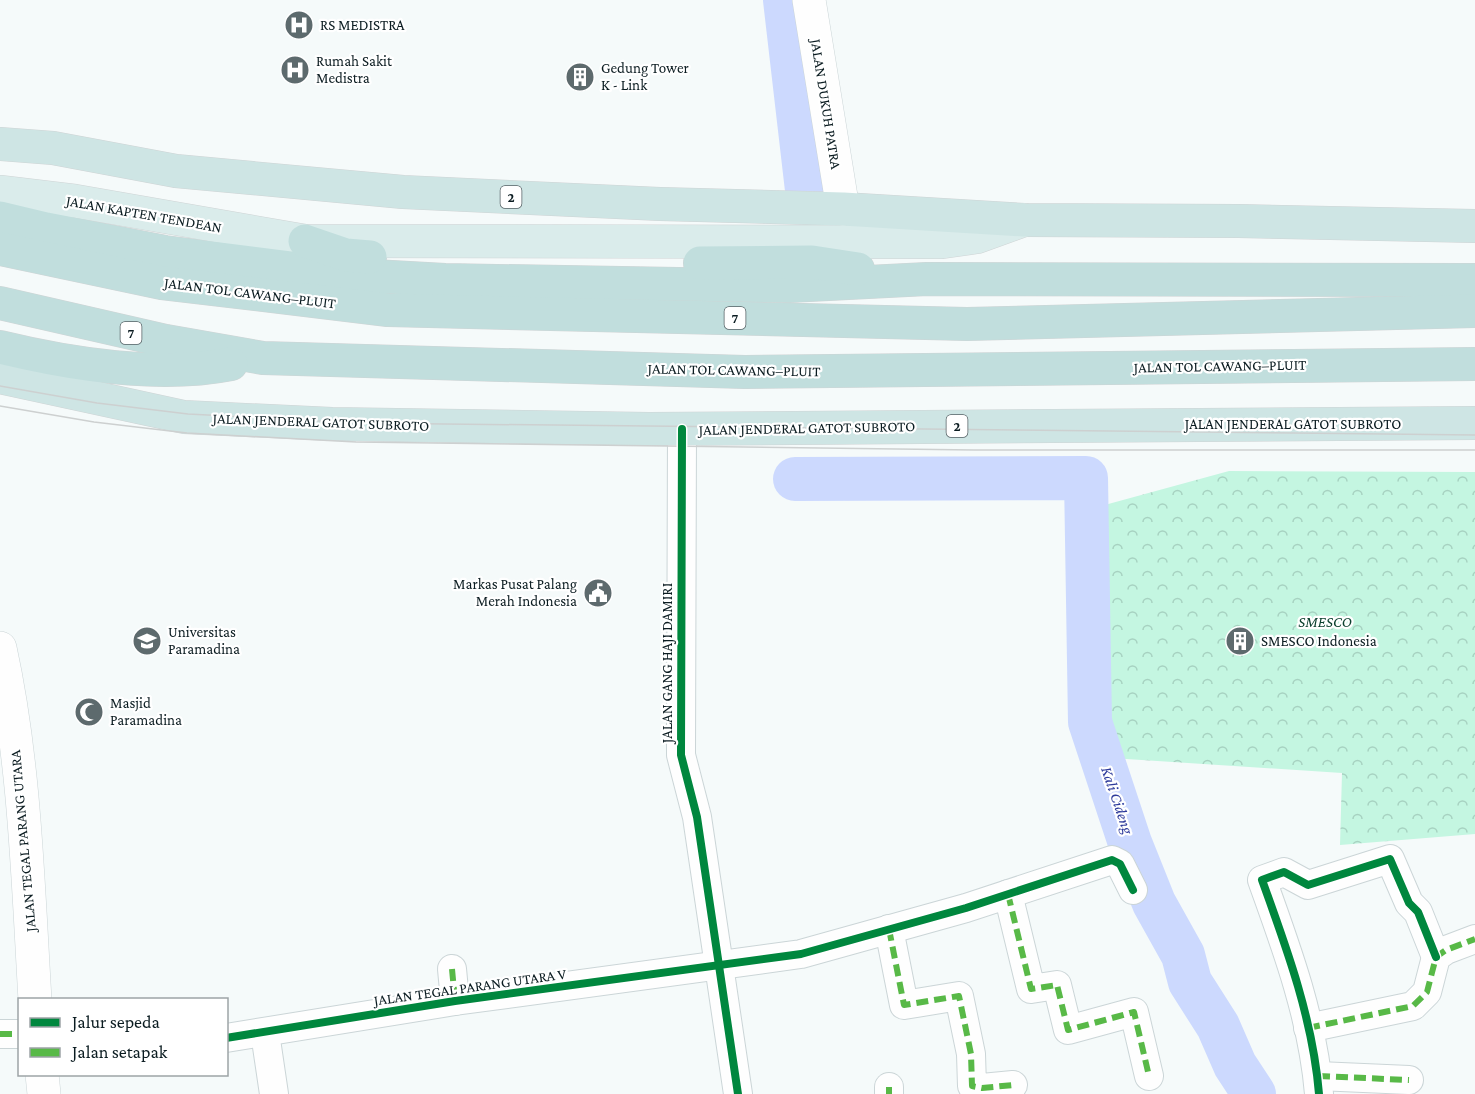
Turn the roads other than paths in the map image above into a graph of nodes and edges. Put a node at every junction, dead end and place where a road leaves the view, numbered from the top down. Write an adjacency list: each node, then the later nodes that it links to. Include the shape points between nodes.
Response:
1 (809, 0): 4 (street, JALAN DUKUH PATRA)
2 (0, 144): 4 (highway, 2, via 53,148 176,171 403,192)
3 (0, 192): 8 (main road, JALAN KAPTEN TENDEAN, via 75,201)
4 (843, 209): 6 (highway, 2)
5 (0, 218): 10 (highway, via 165,252 338,274 445,280 789,286)
6 (1024, 220): 7 (highway, 2); 8 (main road, via 976,237 942,242)
7 (1475, 226)
8 (296, 240): 10 (highway, via 357,256 529,266 812,262)
9 (0, 249): 13 (highway, JALAN TOL CAWANG–PLUIT / 7, via 162,283 388,310 967,324)
10 (927, 279): 11 (highway)
11 (1475, 280)
12 (0, 303): 15 (highway, JALAN TOL CAWANG–PLUIT / 7, via 166,341)
13 (1475, 311)
14 (0, 347): 15 (highway, via 113,366 168,369 220,366)
15 (263, 358): 16 (highway, JALAN TOL CAWANG–PLUIT / 7, via 745,372)
16 (1475, 364)
17 (0, 377): 19 (highway, JALAN JENDERAL GATOT SUBROTO / 2, via 184,417 332,424)
18 (1475, 423): 19 (highway, JALAN JENDERAL GATOT SUBROTO / 2)
19 (682, 429): 26 (street, JALAN GANG HAJI DAMIRI, via 681,755 697,817)
20 (0, 648): 28 (street, JALAN TEGAL PARANG UTARA, via 8,685 25,845)
21 (1133, 890): 22 (street, JALAN TEGAL PARANG UTARA V, via 1120,864 1112,860)
22 (1008, 894): 23 (street, JALAN TEGAL PARANG UTARA V); 36 (street, via 1031,988 1057,985 1068,1030 1134,1012)
23 (889, 929): 26 (street, JALAN TEGAL PARANG UTARA V, via 801,954); 38 (street, via 903,1005 959,996 971,1054 972,1086 982,1089)
24 (1475, 939): 25 (street)
25 (1436, 957): 30 (street, via 1427,992 1413,1006); 30 (street, via 1390,859 1308,885 1284,872 1262,880 1291,961)
26 (718, 966): 29 (street, JALAN TEGAL PARANG UTARA V); 42 (street, JALAN GANG HAJI DAMIRI)
27 (452, 969): 29 (street)
28 (35, 998)
29 (455, 1001): 31 (street, JALAN TEGAL PARANG UTARA V)
30 (1308, 1028): 39 (street)
31 (265, 1033): 34 (street, JALAN TEGAL PARANG UTARA V); 41 (street)
32 (0, 1034): 33 (street)
33 (18, 1034)
34 (228, 1038)
35 (42, 1076): 40 (street)
36 (1149, 1076)
37 (1409, 1080): 39 (street)
38 (1013, 1085)
39 (1319, 1085)
40 (44, 1094)
41 (274, 1094)
42 (738, 1094)

